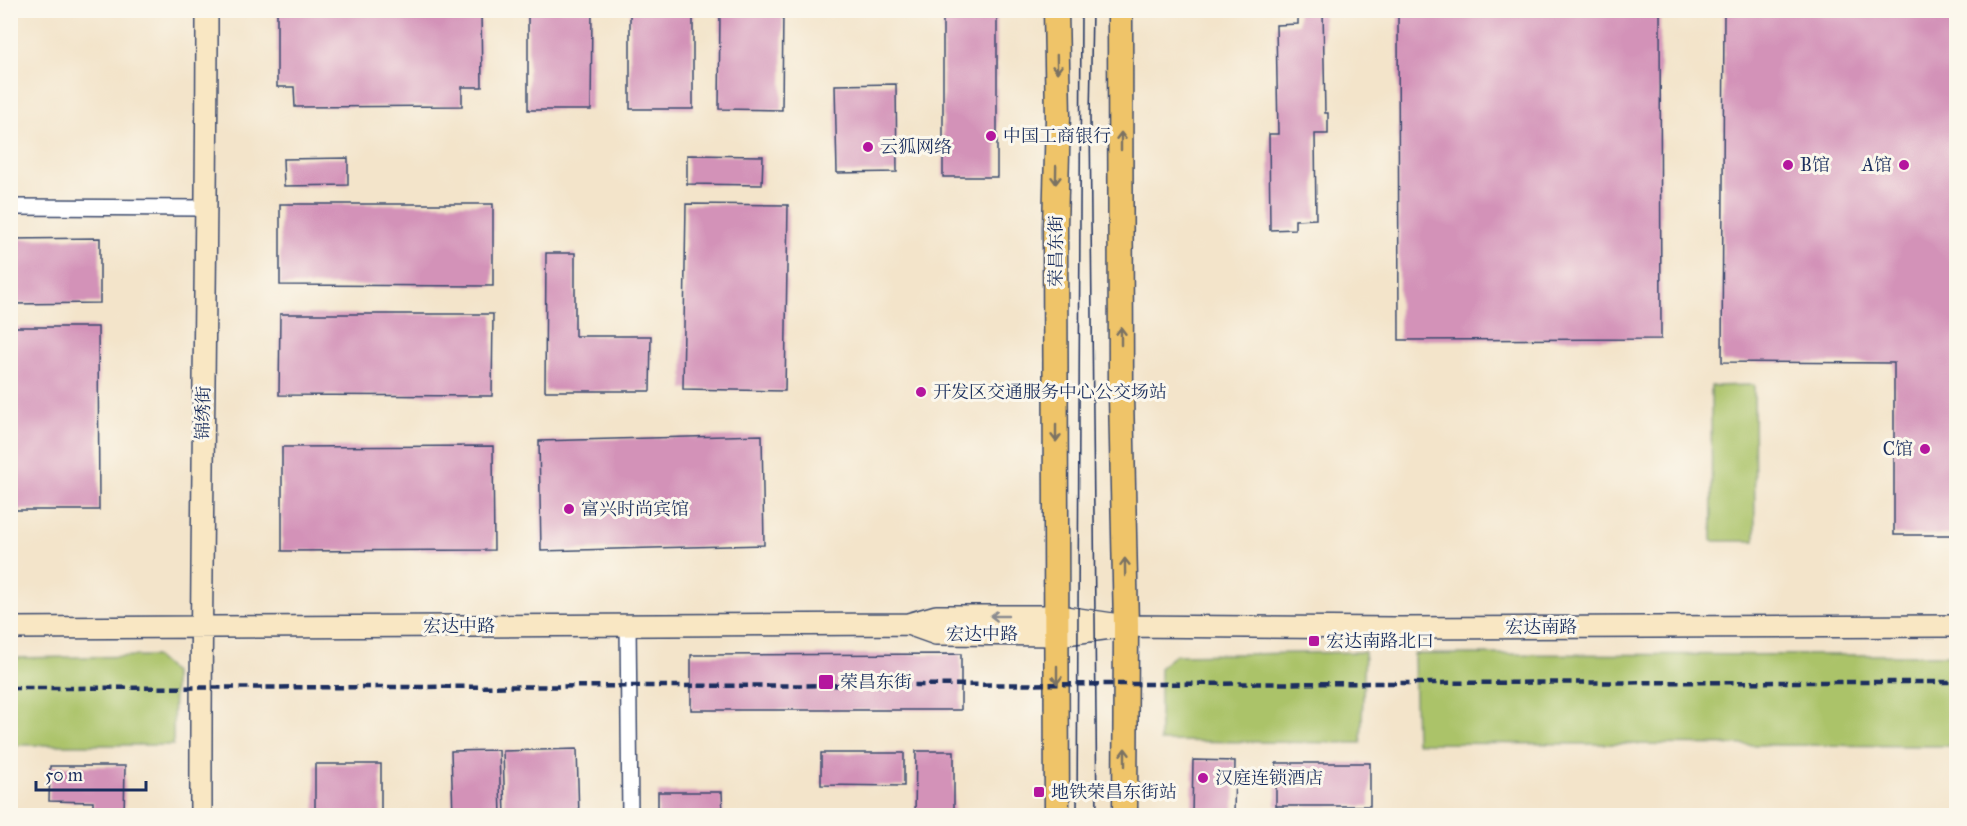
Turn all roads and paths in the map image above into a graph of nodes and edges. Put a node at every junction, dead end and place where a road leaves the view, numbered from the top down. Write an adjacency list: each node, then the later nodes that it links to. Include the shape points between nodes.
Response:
1 (207, 10): 5 (street, 锦绣街)
2 (1056, 10): 7 (main road, 荣昌东街, one-way to 7)
3 (1120, 10): 8 (main road, one-way to 3)
4 (10, 207): 5 (street)
5 (206, 208): 11 (street, 锦绣街)
6 (628, 625): 7 (street, 宏达中路, via 908,624 936,615); 11 (street, 宏达中路); 13 (street)
7 (1058, 625): 8 (street, 宏达中路); 14 (main road, 荣昌东街, one-way to 14)
8 (1126, 626): 9 (street, 宏达南路); 15 (main road, one-way to 8)
9 (1956, 626)
10 (10, 628): 11 (street, 宏达中路)
11 (200, 628): 12 (street, 锦绣街)
12 (201, 816)
13 (630, 816)
14 (1057, 816)
15 (1125, 816)

